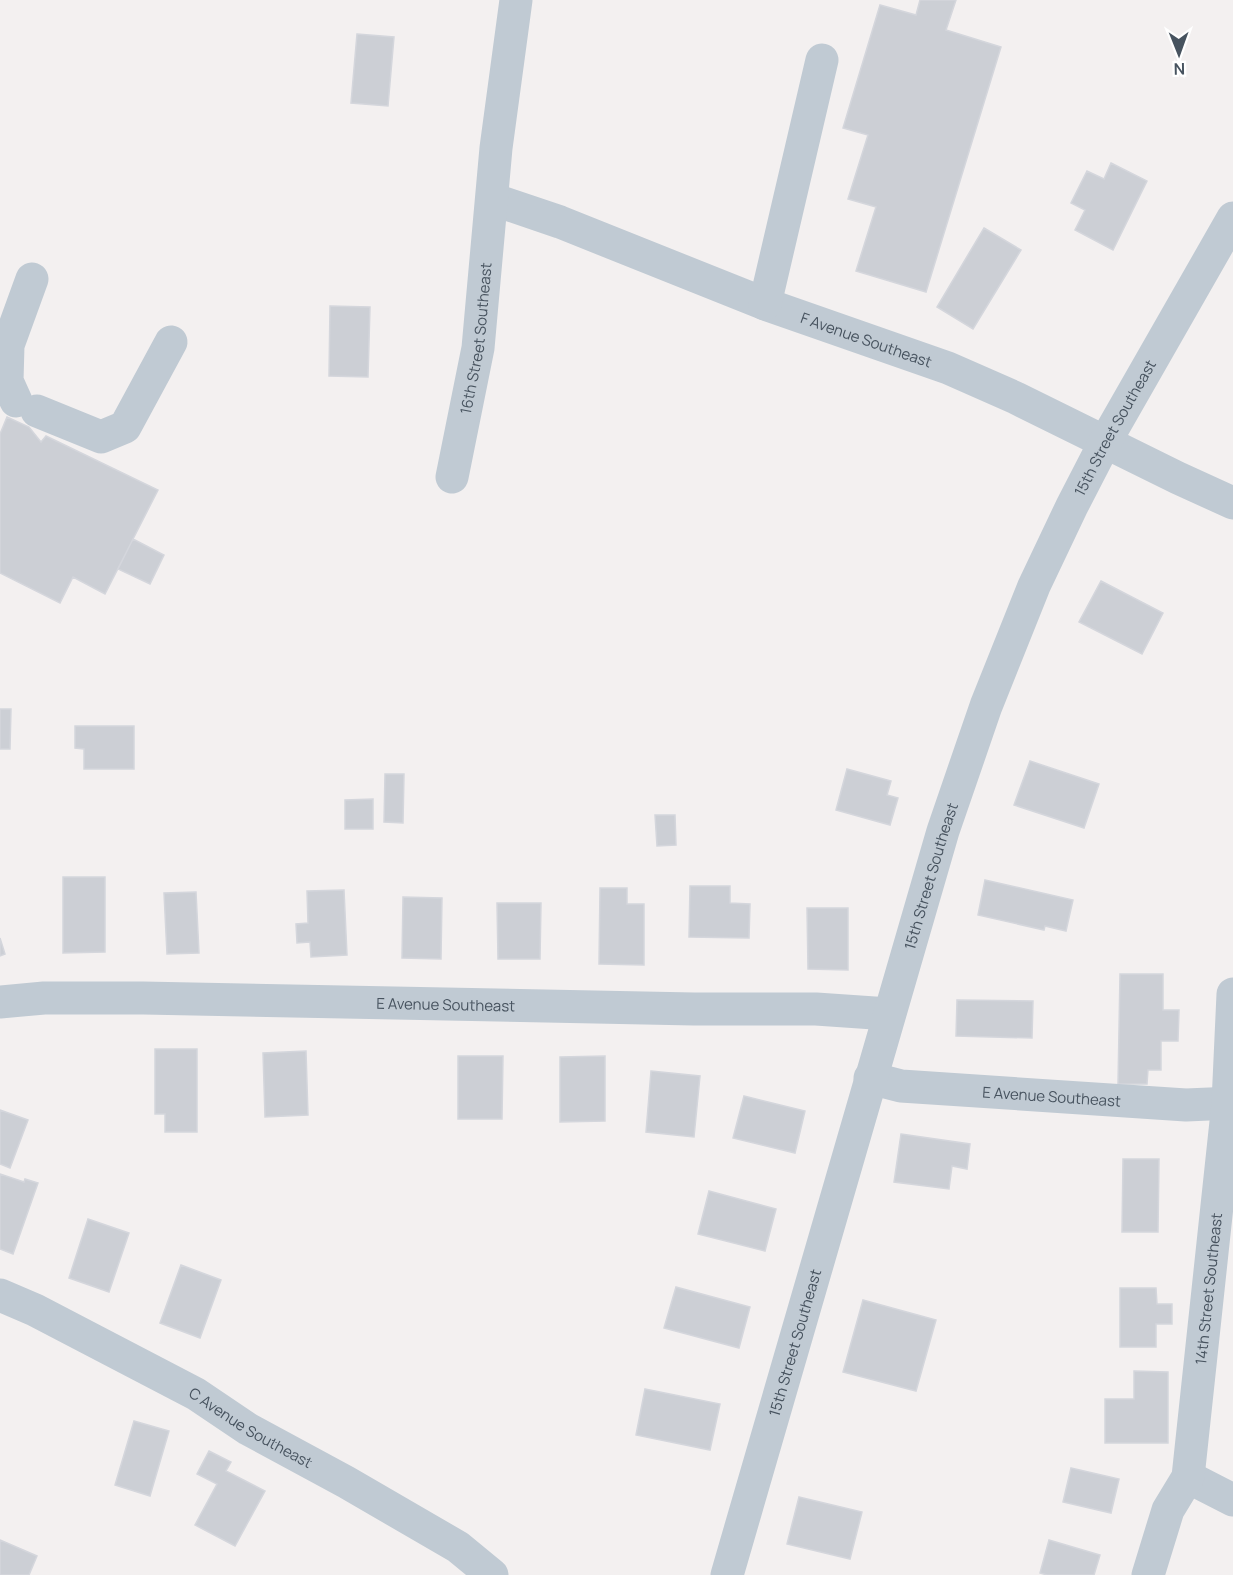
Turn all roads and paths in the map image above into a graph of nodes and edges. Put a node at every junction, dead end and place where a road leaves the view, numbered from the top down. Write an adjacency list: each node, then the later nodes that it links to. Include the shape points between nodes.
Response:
1 (516, 0): 3 (street, 16th Street Southeast)
2 (822, 60): 6 (street)
3 (492, 199): 6 (street, F Avenue Southeast); 9 (street, 16th Street Southeast, via 478,348)
4 (1233, 218): 8 (street, 15th Street Southeast)
5 (32, 279): 7 (street, via 8,345 7,381 27,406 101,437 125,427)
6 (765, 304): 8 (street, F Avenue Southeast, via 948,368)
7 (171, 342)
8 (1105, 442): 10 (street, F Avenue Southeast); 13 (street, 15th Street Southeast, via 1034,586 986,706 943,831)
9 (452, 477)
10 (1233, 503)
11 (1233, 994): 15 (street, 14th Street Southeast)
12 (0, 1002): 13 (street, E Avenue Southeast, via 142,998 816,1009)
13 (890, 1014): 14 (street, 15th Street Southeast)
14 (870, 1078): 15 (street, E Avenue Southeast, via 901,1086 1186,1105); 20 (street, 15th Street Southeast)
15 (1230, 1103): 17 (street, 14th Street Southeast)
16 (0, 1295): 19 (street, C Avenue Southeast, via 196,1394 248,1429 458,1547)
17 (1188, 1477): 18 (street); 21 (street, 14th Street Southeast, via 1168,1510)
18 (1233, 1500)
19 (492, 1575)
20 (727, 1575)
21 (1148, 1575)

